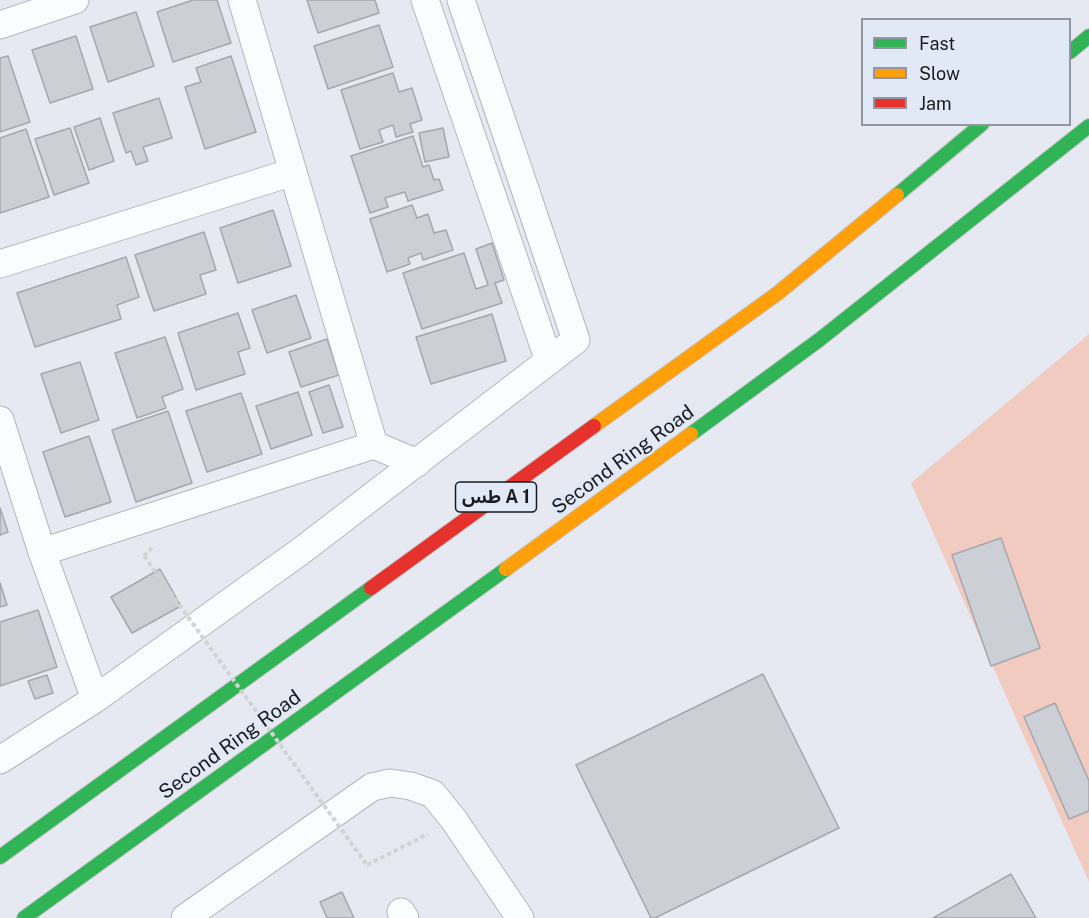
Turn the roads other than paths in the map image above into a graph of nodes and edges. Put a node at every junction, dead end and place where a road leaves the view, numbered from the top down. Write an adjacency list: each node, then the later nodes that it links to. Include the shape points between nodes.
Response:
1 (75, 0): 5 (street)
2 (242, 0): 10 (street)
3 (425, 0): 12 (street)
4 (461, 0): 12 (street, via 576,340)
5 (0, 25)
6 (1089, 36): 7 (highway)
7 (1071, 51)
8 (980, 126): 19 (highway, طس A 1, via 778,293)
9 (1089, 126): 20 (highway, Second Ring Road / طس A 1, via 819,340)
10 (293, 171): 11 (street); 14 (street)
11 (0, 264)
12 (549, 361): 15 (street)
13 (0, 420): 16 (street)
14 (374, 445): 15 (street); 16 (street)
15 (417, 463): 17 (street)
16 (42, 552): 17 (street)
17 (95, 699): 18 (street)
18 (0, 760)
19 (0, 857)
20 (24, 918)
21 (185, 918): 22 (street, via 372,787 390,783 433,795)
22 (520, 918)

